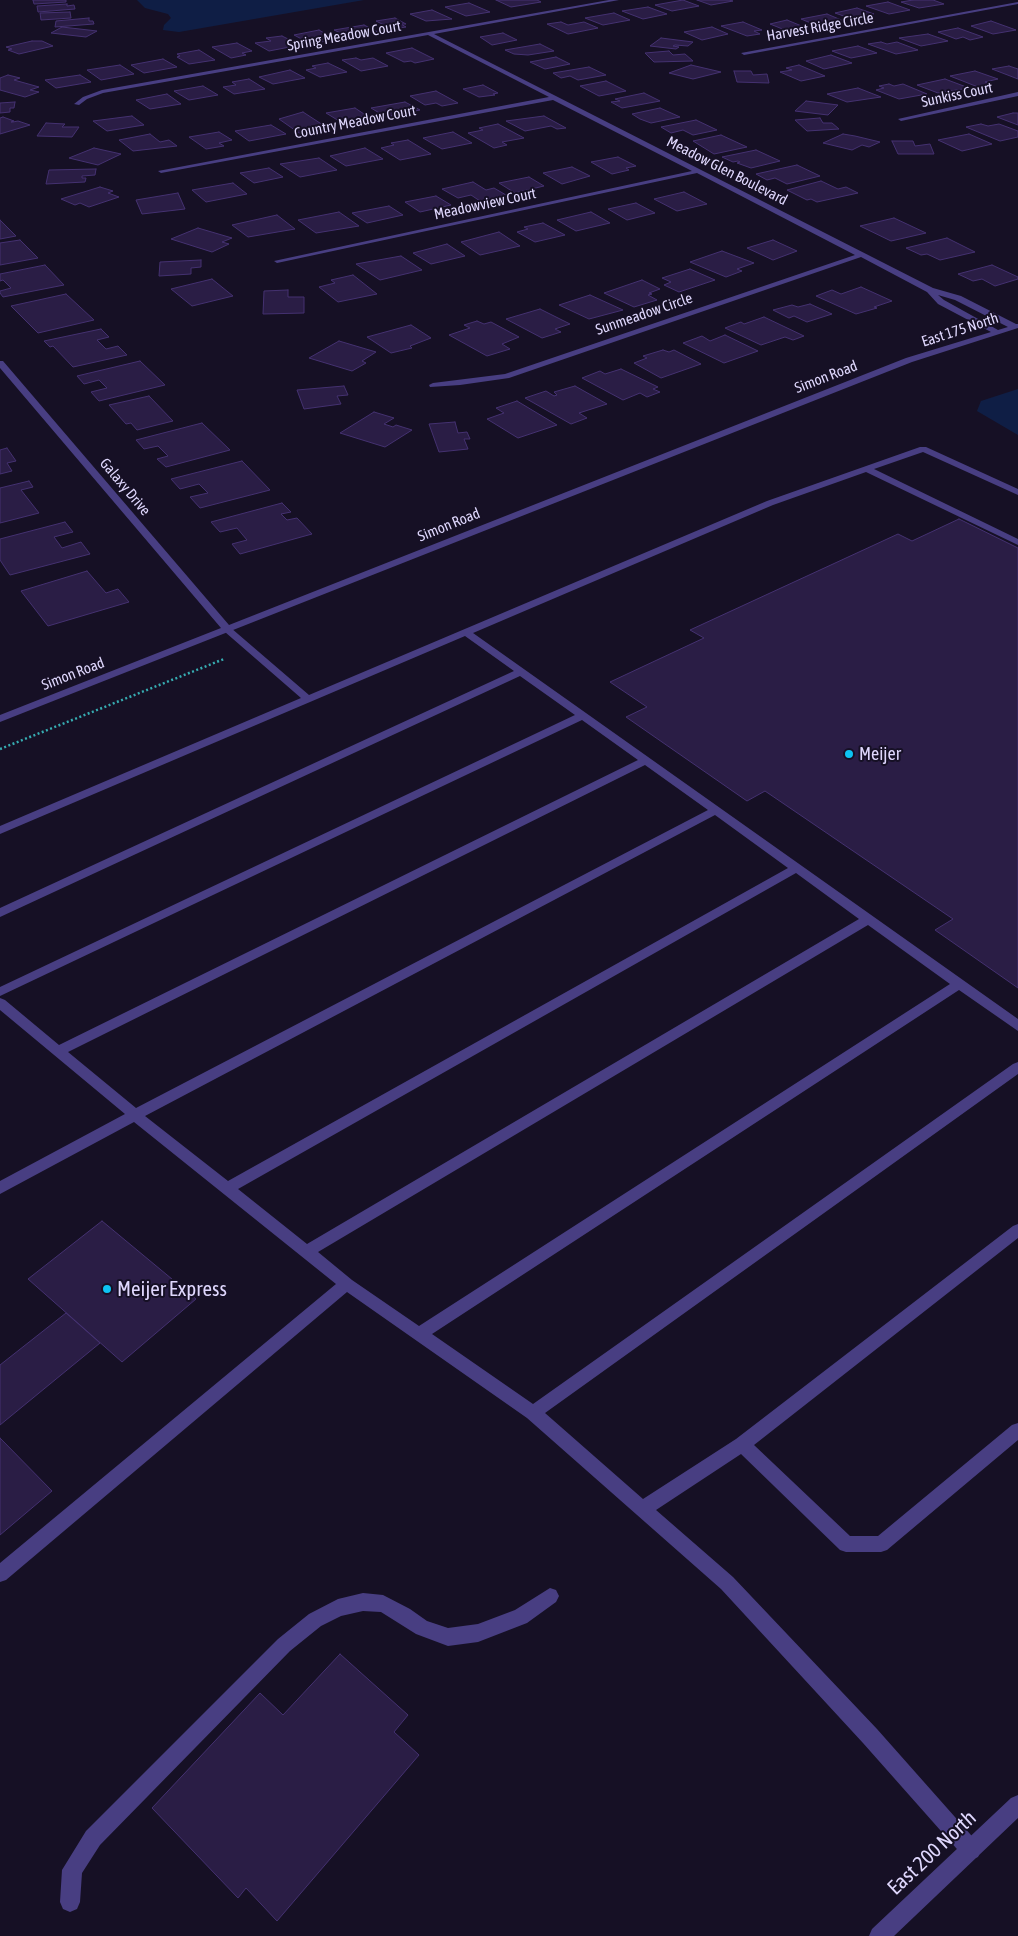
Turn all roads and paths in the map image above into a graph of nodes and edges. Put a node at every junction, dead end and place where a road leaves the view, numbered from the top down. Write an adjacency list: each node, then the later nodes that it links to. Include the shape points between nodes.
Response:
1 (618, 0): 3 (street, Spring Meadow Court)
2 (1018, 3): 4 (street, Harvest Ridge Circle)
3 (429, 34): 6 (street, Meadow Glen Boulevard); 7 (street, Spring Meadow Court, via 102,92)
4 (744, 53)
5 (1018, 94): 8 (street, Sunkiss Court)
6 (554, 98): 9 (street, Country Meadow Court); 10 (street, Meadow Glen Boulevard)
7 (77, 104)
8 (901, 119)
9 (161, 171)
10 (699, 171): 11 (street, Meadow Glen Boulevard); 12 (street, Meadowview Court)
11 (860, 255): 13 (street, Meadow Glen Boulevard); 18 (street, Sunmeadow Circle, via 506,376)
12 (277, 262)
13 (930, 290): 14 (street, Meadow Glen Boulevard, via 958,298); 15 (street, via 940,302)
14 (1016, 326): 15 (street, East 175 North)
15 (996, 332): 16 (street, East 175 North)
16 (909, 360): 22 (street, Simon Road)
17 (0, 364): 22 (street, Galaxy Drive)
18 (432, 385)
19 (866, 469): 20 (street, via 923,449); 21 (street); 23 (street, via 770,503)
20 (1018, 492)
21 (1018, 542)
22 (228, 630): 26 (street, Galaxy Drive); 28 (street, Simon Road)
23 (466, 632): 24 (street); 26 (street)
24 (522, 671): 27 (street); 34 (street)
25 (176, 678): 29 (path)
26 (307, 698): 32 (street)
27 (583, 715): 30 (street); 37 (street)
28 (0, 719)
29 (0, 749)
30 (646, 760): 31 (street); 40 (street)
31 (716, 810): 33 (street); 42 (street)
32 (0, 830)
33 (797, 868): 35 (street); 44 (street)
34 (0, 913)
35 (868, 919): 36 (street); 46 (street)
36 (959, 984): 39 (street); 48 (street)
37 (0, 992)
38 (0, 1003): 40 (street)
39 (1018, 1026)
40 (58, 1051): 42 (street)
41 (1018, 1067): 49 (street)
42 (135, 1115): 43 (street); 44 (street)
43 (0, 1188)
44 (227, 1188): 46 (street)
45 (1018, 1230): 51 (street)
46 (307, 1251): 47 (street)
47 (347, 1284): 48 (street); 53 (street)
48 (418, 1335): 49 (street)
49 (533, 1413): 52 (street)
50 (1018, 1430): 51 (street, via 881,1544 846,1544)
51 (742, 1444): 52 (street)
52 (642, 1508): 56 (street, via 727,1582)
53 (0, 1574)
54 (550, 1596): 57 (street, via 521,1617 478,1633 448,1637 422,1628 383,1604 363,1602 338,1608 316,1620 284,1644 93,1838 72,1870)
55 (1018, 1805): 56 (street, East 200 North)
56 (971, 1850): 58 (street, East 200 North)
57 (70, 1902)
58 (879, 1936)

